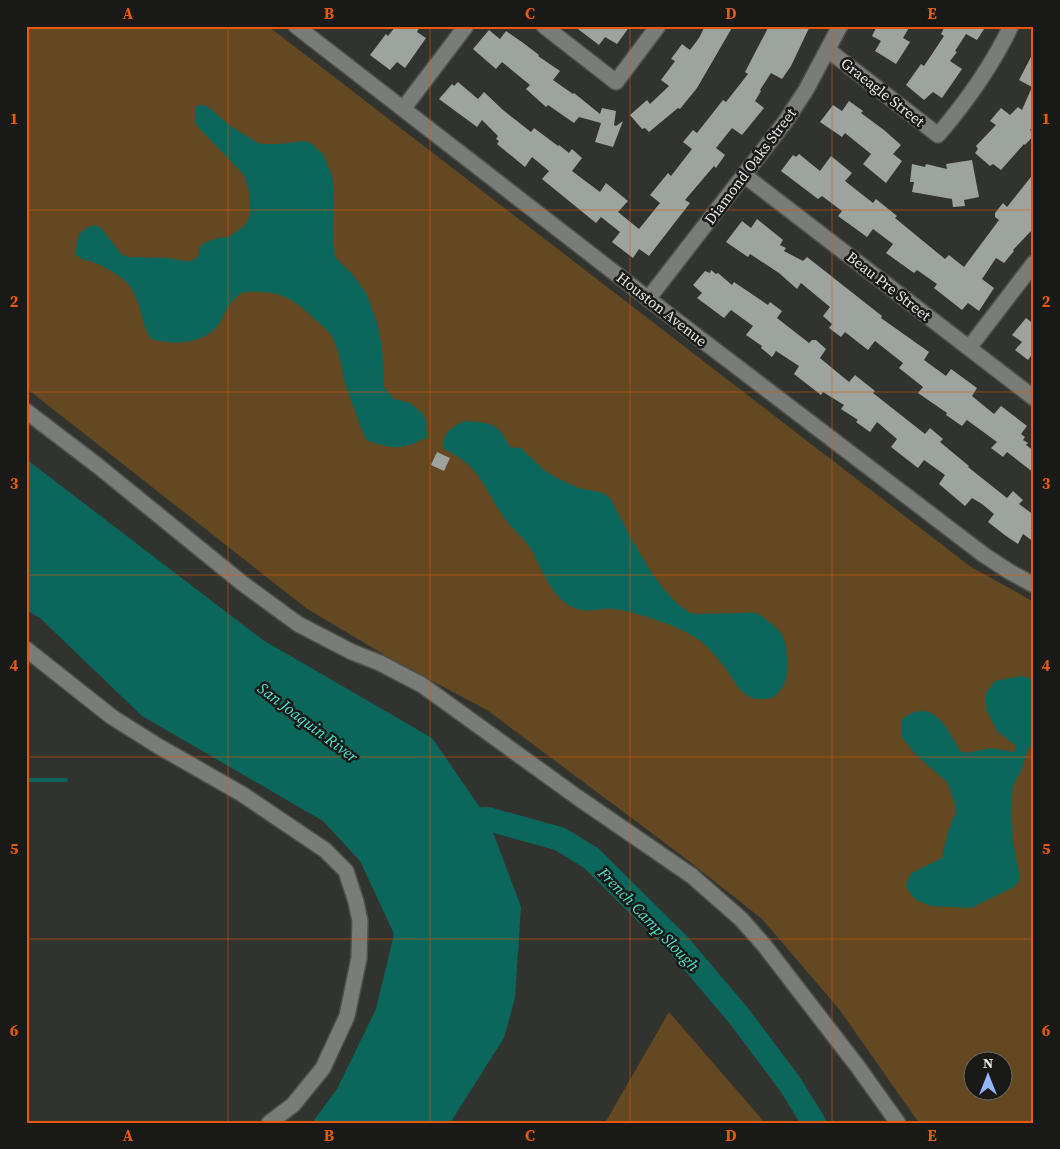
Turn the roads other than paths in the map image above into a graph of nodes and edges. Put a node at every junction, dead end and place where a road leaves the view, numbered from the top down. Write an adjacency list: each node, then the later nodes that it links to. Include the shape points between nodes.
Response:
1 (296, 26): 8 (street, Houston Avenue)
2 (466, 26): 8 (street)
3 (544, 26): 4 (street, via 616,82)
4 (658, 26)
5 (840, 26): 7 (street, Diamond Oaks Street)
6 (1011, 26): 7 (street, Graeagle Street, via 984,75 938,135)
7 (828, 50): 9 (street, Diamond Oaks Street, via 785,122)
8 (403, 109): 11 (street, Houston Avenue)
9 (744, 175): 11 (street, Diamond Oaks Street); 12 (street, Beau Pre Street)
10 (1034, 263): 12 (street)
11 (648, 299): 15 (street, Houston Avenue, via 984,555)
12 (969, 348): 13 (street, Beau Pre Street)
13 (1034, 398)
14 (26, 410): 18 (street, via 298,624 422,684 692,876 741,919 764,945)
15 (1034, 585)
16 (26, 649): 17 (street, via 112,717 242,794 325,850 346,871 360,921 359,958 347,1016 324,1068 293,1105)
17 (269, 1123)
18 (898, 1123)

